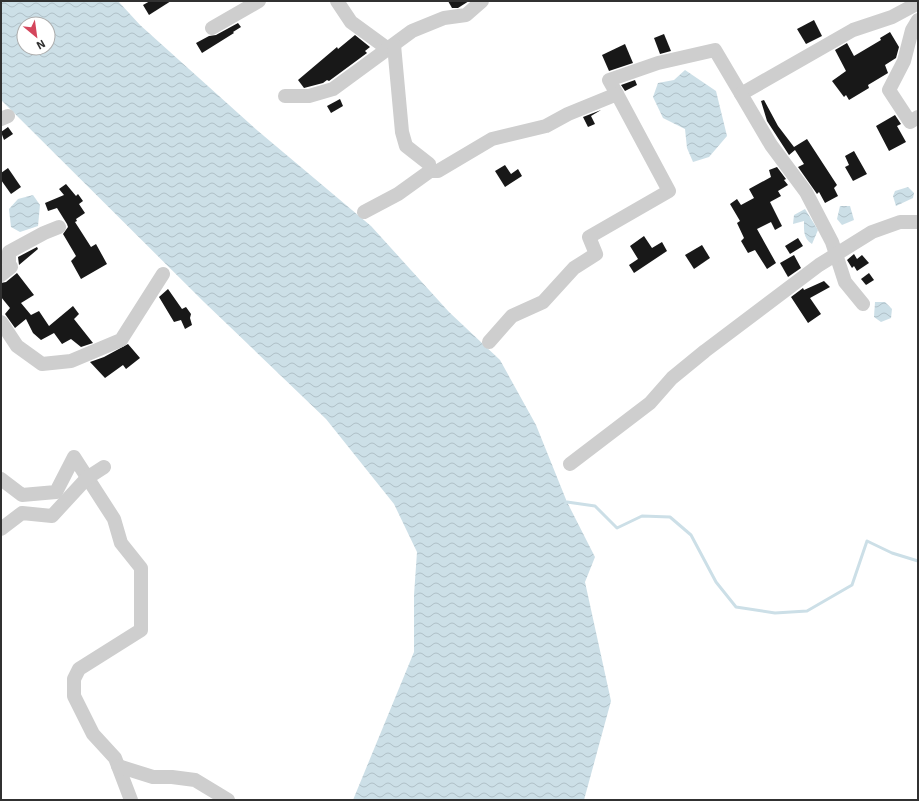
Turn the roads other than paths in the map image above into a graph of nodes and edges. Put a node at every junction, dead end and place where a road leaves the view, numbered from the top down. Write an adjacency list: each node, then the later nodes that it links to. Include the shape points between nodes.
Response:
1 (260, 1): 6 (street)
2 (338, 1): 7 (street, via 351,22)
3 (482, 1): 7 (street, via 466,15 444,18 412,31)
4 (918, 3): 9 (street, via 892,17 853,30)
5 (918, 20): 11 (street, via 912,30 904,61 889,90 910,122)
6 (212, 28)
7 (391, 47): 10 (street, via 333,90 309,96); 12 (street, via 406,146 429,164)
8 (617, 94): 9 (street, via 609,80 658,63 715,50); 12 (street, via 546,126 492,139 438,171); 21 (street, via 669,191 589,237 596,254 574,268 543,302 512,316)
9 (741, 94): 16 (street, via 771,145 806,192)
10 (285, 96)
11 (918, 117)
12 (430, 171): 13 (street, via 398,194)
13 (364, 212)
14 (918, 222): 16 (street, via 900,222 872,232)
15 (59, 227): 18 (street, via 9,252 11,267)
16 (836, 254): 19 (street, via 845,282); 22 (street, via 705,351 672,378 650,403)
17 (163, 274): 20 (street, via 121,340 71,361 42,364 17,346)
18 (1, 275)
19 (863, 304)
20 (1, 322)
21 (489, 342)
22 (570, 464)
23 (104, 467): 24 (street)
24 (87, 478): 25 (street, via 74,457 56,492 22,495); 26 (street, via 52,516 22,513); 27 (street, via 114,519 121,543 141,568 141,630 79,669 74,679 74,696 93,734 115,758)
25 (1, 479)
26 (1, 529)
27 (118, 766): 28 (street); 29 (street, via 153,777 195,780)
28 (131, 800)
29 (228, 800)

